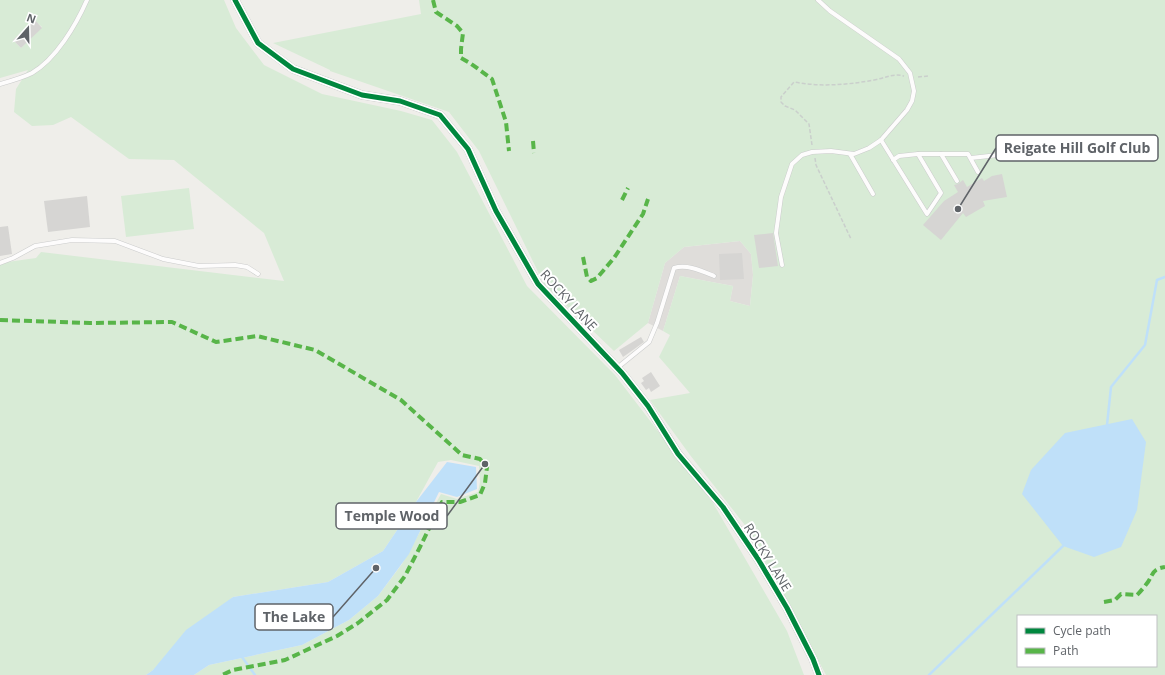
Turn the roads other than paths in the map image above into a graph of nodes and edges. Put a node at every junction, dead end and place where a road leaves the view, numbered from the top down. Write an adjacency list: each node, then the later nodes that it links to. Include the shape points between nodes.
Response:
1 (87, 0): 4 (lane, via 56,51 45,63 33,72)
2 (236, 0): 19 (street, ROCKY LANE, via 258,43 293,69 362,95 400,101 440,115 468,149 496,211 538,284)
3 (818, 0): 5 (lane, via 899,59 910,72 914,91 912,101)
4 (0, 84)
5 (881, 140): 6 (lane, via 869,148); 11 (lane)
6 (850, 154): 14 (lane); 16 (lane, via 832,151 813,152 802,155 792,164 781,197 776,233)
7 (918, 154): 8 (lane); 11 (lane, via 899,156); 11 (lane, via 941,193 926,214)
8 (941, 154): 10 (lane, via 968,154); 13 (lane)
9 (998, 155): 10 (lane)
10 (971, 158): 12 (lane)
11 (893, 160)
12 (978, 172)
13 (957, 181)
14 (872, 194)
15 (0, 263): 17 (lane, via 35,246 72,240 115,241 163,258 199,266 247,267)
16 (782, 265)
17 (258, 274)
18 (714, 276): 19 (lane, via 686,267 674,268 649,342)
19 (617, 368): 20 (street, ROCKY LANE, via 648,406 678,454 723,507 758,559 814,659)
20 (818, 675)

